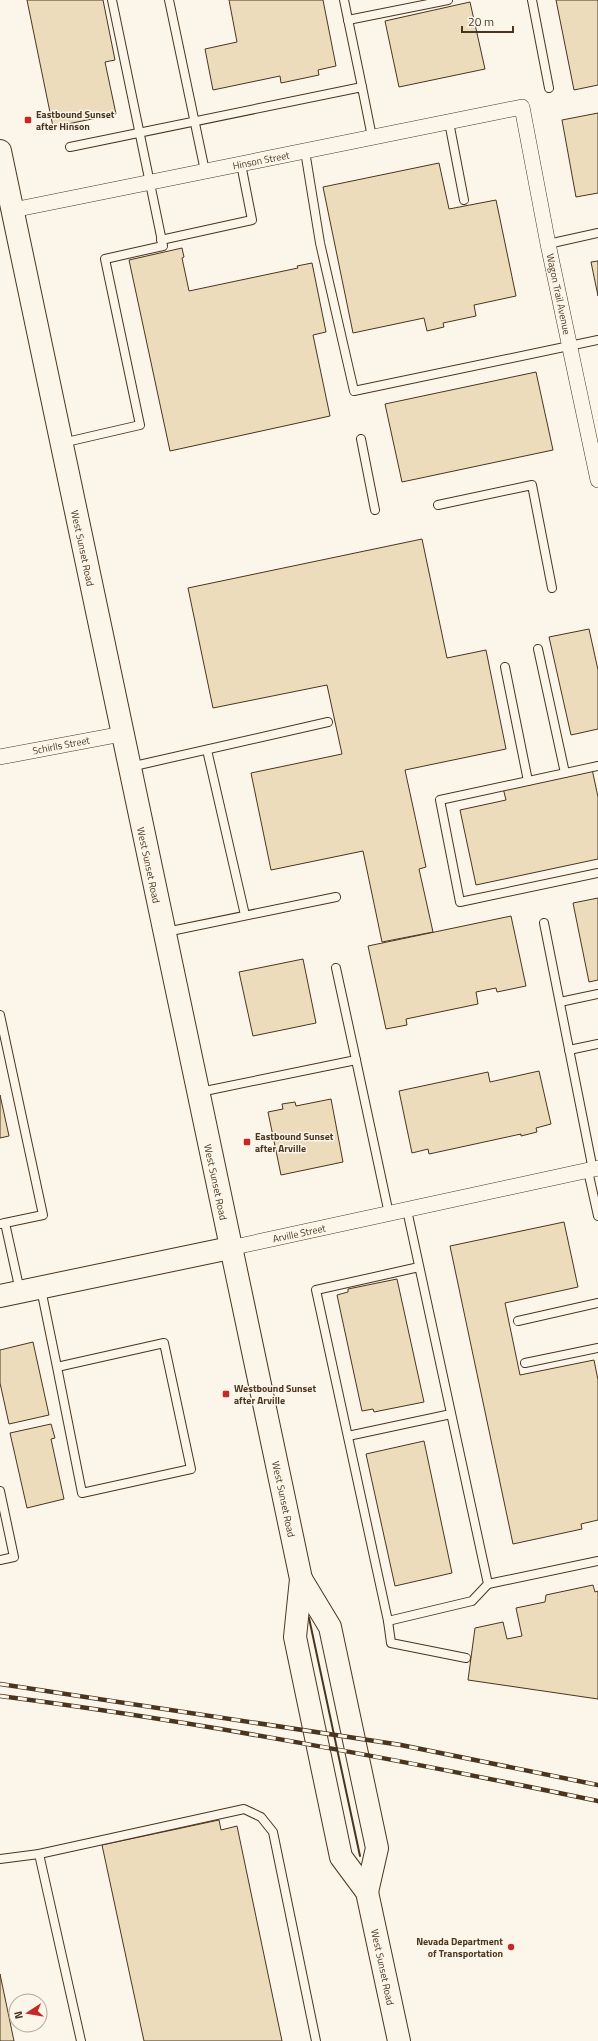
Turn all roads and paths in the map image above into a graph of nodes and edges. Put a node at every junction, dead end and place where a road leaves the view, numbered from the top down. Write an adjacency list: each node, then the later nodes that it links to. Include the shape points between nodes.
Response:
1 (112, 0): 12 (lane)
2 (169, 0): 10 (lane)
3 (344, 0): 6 (lane)
4 (448, 0): 6 (lane)
5 (532, 0): 8 (lane)
6 (348, 20): 7 (lane)
7 (362, 87): 10 (lane); 13 (lane)
8 (549, 88)
9 (522, 107): 11 (street, Hinson Street); 24 (street, Wagon Trail Avenue)
10 (194, 122): 12 (lane); 18 (lane)
11 (449, 122): 13 (street, Hinson Street); 20 (lane)
12 (140, 133): 14 (lane); 19 (lane)
13 (372, 137): 16 (street, Hinson Street)
14 (70, 147)
15 (0, 151): 21 (main road, West Sunset Road)
16 (305, 151): 17 (street, Hinson Street); 26 (lane, via 320,243 354,391)
17 (240, 164): 18 (street, Hinson Street); 23 (lane, via 252,220)
18 (205, 171): 19 (street, Hinson Street)
19 (150, 182): 21 (street, Hinson Street); 23 (lane)
20 (464, 200)
21 (6, 211): 28 (main road, West Sunset Road)
22 (598, 233): 24 (lane)
23 (162, 240): 28 (lane, via 163,246 105,259 140,425)
24 (548, 244): 26 (street, Wagon Trail Avenue)
25 (598, 340): 26 (lane)
26 (570, 346): 29 (street, Wagon Trail Avenue)
27 (361, 439): 31 (lane)
28 (61, 443): 36 (main road, West Sunset Road)
29 (598, 480)
30 (438, 505): 32 (lane, via 532,485)
31 (376, 510)
32 (552, 588)
33 (538, 649): 41 (lane)
34 (506, 667): 42 (lane)
35 (328, 722): 37 (lane)
36 (122, 734): 38 (street, Schirlls Street); 40 (main road, West Sunset Road)
37 (207, 750): 40 (lane); 45 (lane)
38 (0, 757)
39 (598, 766): 41 (lane)
40 (129, 767): 47 (main road, West Sunset Road)
41 (565, 773): 42 (lane)
42 (528, 781): 43 (lane, via 440,800 460,902)
43 (598, 873)
44 (336, 897): 45 (lane)
45 (245, 915): 47 (lane)
46 (544, 923): 50 (lane)
47 (164, 932): 55 (main road, West Sunset Road)
48 (336, 968): 54 (lane)
49 (598, 994): 50 (lane)
50 (560, 1002): 53 (lane)
51 (0, 1015): 60 (lane, via 43,1215)
52 (598, 1044): 53 (lane)
53 (569, 1050): 56 (lane)
54 (356, 1060): 55 (lane); 58 (lane)
55 (197, 1092): 61 (main road, West Sunset Road)
56 (593, 1170): 57 (street, Arville Street); 59 (lane)
57 (407, 1210): 58 (street, Arville Street); 62 (lane)
58 (390, 1214): 61 (street, Arville Street)
59 (598, 1216)
60 (3, 1224): 63 (lane)
61 (230, 1248): 63 (main road, Arville Street); 74 (main road, West Sunset Road)
62 (419, 1267): 69 (lane); 70 (lane, via 316,1290)
63 (20, 1292): 68 (lane)
64 (598, 1304): 65 (lane)
65 (518, 1321)
66 (598, 1348): 67 (lane)
67 (525, 1363)
68 (57, 1367): 68 (lane, via 164,1343 191,1469 82,1493)
69 (451, 1414): 70 (lane); 75 (lane)
70 (348, 1436): 76 (lane)
71 (0, 1491): 72 (lane, via 14,1557)
72 (0, 1560)
73 (598, 1561): 75 (lane)
74 (301, 1579): 80 (main road, West Sunset Road, via 295,1637 341,1857); 80 (main road, West Sunset Road, via 330,1627 377,1848)
75 (488, 1584): 76 (lane, via 472,1601)
76 (388, 1620): 77 (lane, via 391,1643)
77 (466, 1658)
78 (39, 1854): 79 (lane); 81 (lane); 82 (lane, via 244,1809 261,1818 272,1832)
79 (0, 1859)
80 (367, 1892): 83 (main road, West Sunset Road)
81 (81, 2041)
82 (316, 2041)
83 (399, 2041)

